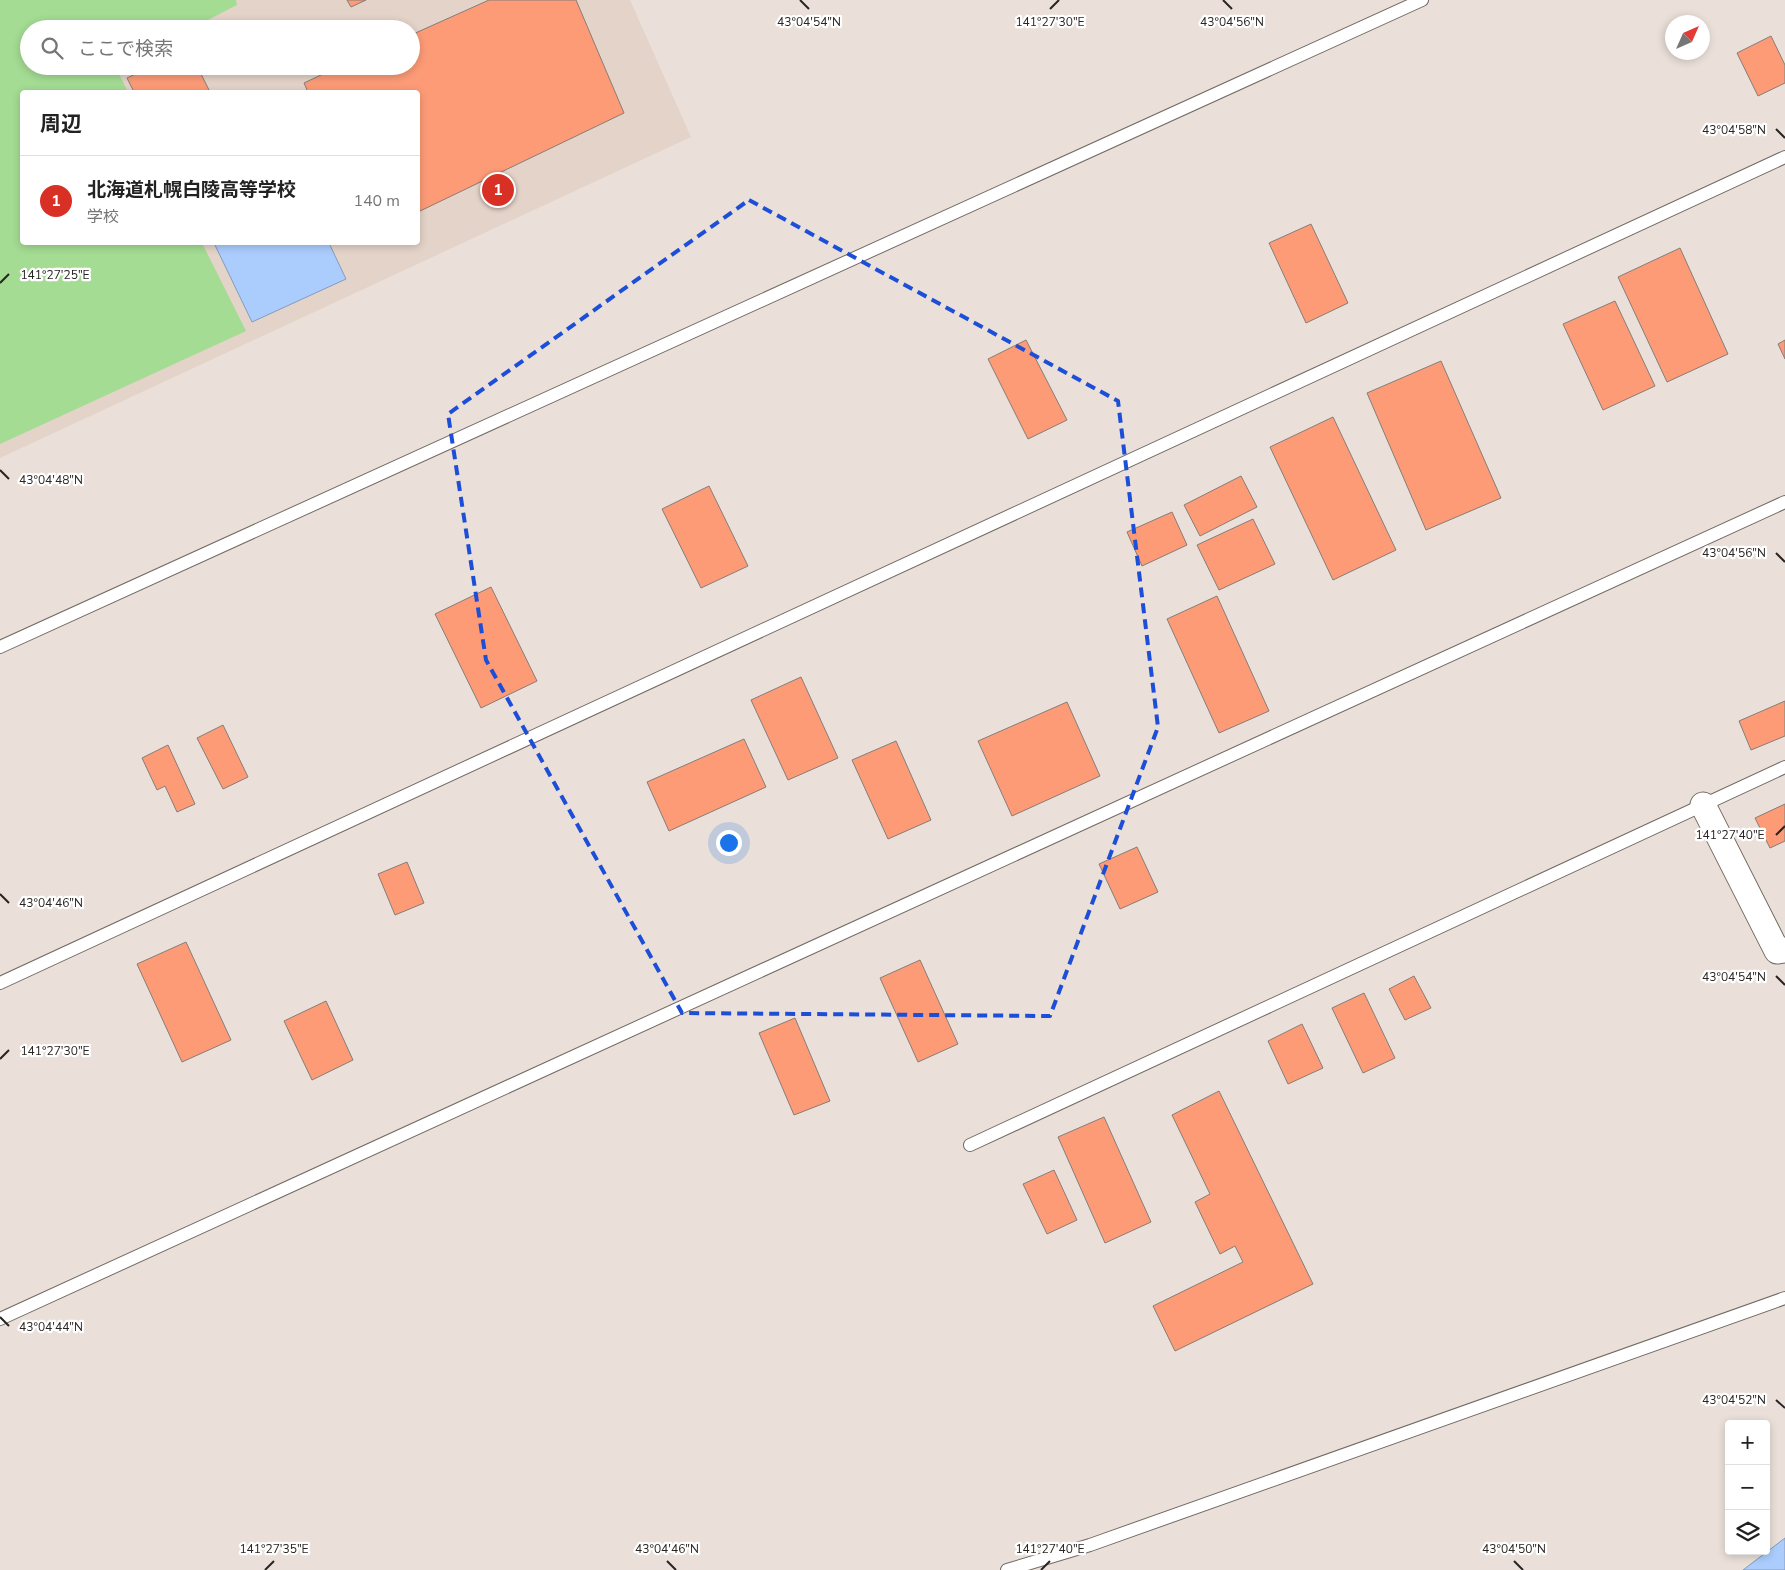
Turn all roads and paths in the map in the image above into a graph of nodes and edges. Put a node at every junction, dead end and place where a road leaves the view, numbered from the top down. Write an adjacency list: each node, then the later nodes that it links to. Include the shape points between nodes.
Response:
1 (1422, 0): 4 (lane)
2 (1785, 157): 8 (lane)
3 (1785, 502): 11 (lane)
4 (0, 647)
5 (1785, 767): 6 (lane)
6 (1703, 805): 7 (street, via 1777,951); 9 (lane)
7 (1785, 950)
8 (0, 983)
9 (970, 1145)
10 (1785, 1298): 12 (lane, via 1090,1545)
11 (0, 1319)
12 (1007, 1570)

